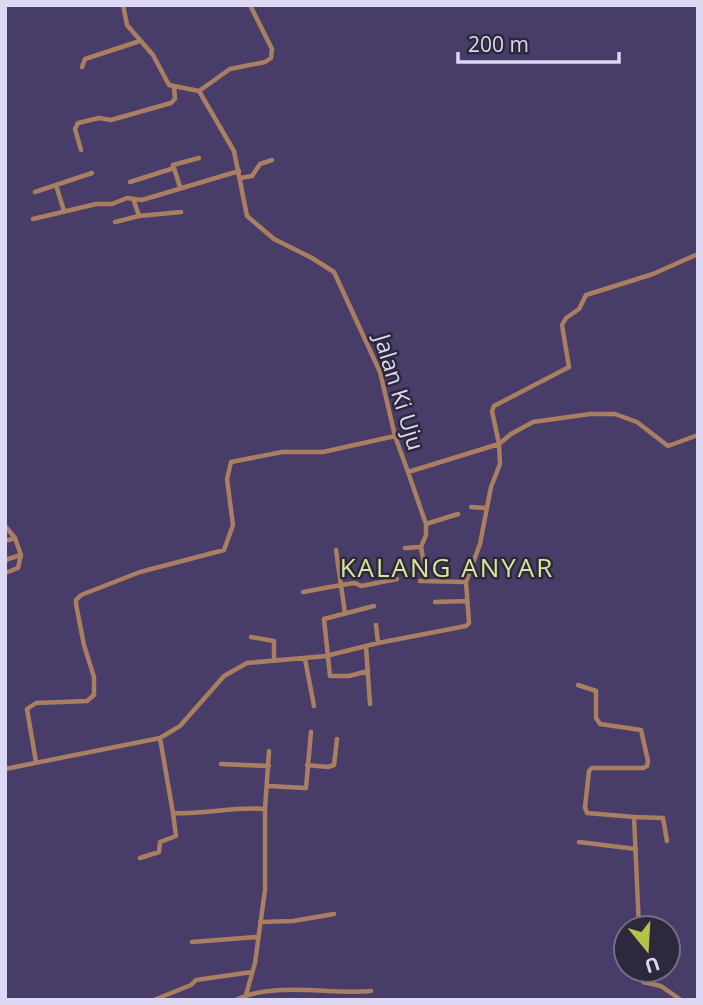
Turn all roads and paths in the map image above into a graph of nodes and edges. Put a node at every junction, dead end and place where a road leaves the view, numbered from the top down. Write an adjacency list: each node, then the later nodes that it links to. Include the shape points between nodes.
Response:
1 (123, 5): 3 (street, via 127,25)
2 (250, 5): 6 (street, via 272,49 271,58 230,69)
3 (141, 41): 4 (street, via 89,57); 5 (street, via 158,62 165,81)
4 (82, 67)
5 (174, 87): 6 (street); 7 (street, via 175,99 170,103 111,120 78,123 75,129)
6 (199, 91): 11 (street, Jalan Ki Uju, via 234,151)
7 (81, 150)
8 (200, 158): 10 (street)
9 (272, 160): 13 (street, via 260,164 252,176)
10 (174, 168): 14 (street); 16 (street)
11 (239, 171): 13 (street, Jalan Ki Uju); 16 (street)
12 (92, 173): 15 (street)
13 (240, 178): 26 (street, Jalan Ki Uju, via 247,216 274,239 330,268 338,279 380,372)
14 (130, 182)
15 (56, 185): 17 (street); 19 (street)
16 (180, 187): 18 (street)
17 (35, 192)
18 (134, 201): 19 (street, via 127,198); 21 (street)
19 (64, 211): 22 (street)
20 (181, 212): 21 (street)
21 (139, 216): 23 (street)
22 (33, 219)
23 (115, 222)
24 (698, 254): 27 (street, via 586,295 562,325 569,367 494,406)
25 (698, 435): 27 (street, Jalan Ki Uju, via 668,446 630,418 590,414 533,422)
26 (394, 436): 28 (street, Jalan Ki Uju); 69 (street, via 323,452 282,452 231,462 227,479 233,525 224,550 139,572 81,595 76,604 94,677 93,695 87,701 36,704 27,709)
27 (499, 444): 28 (street, Jalan Ki Uju); 30 (street, via 500,464)
28 (408, 472): 32 (street)
29 (471, 507): 30 (street)
30 (487, 508): 47 (street)
31 (458, 514): 32 (street)
32 (426, 524): 36 (street)
33 (5, 526): 34 (street)
34 (15, 538): 35 (street); 39 (street)
35 (5, 541)
36 (421, 547): 37 (street); 46 (street)
37 (405, 548)
38 (336, 551): 42 (street)
39 (21, 555): 40 (street); 43 (street, via 18,568)
40 (5, 560)
41 (352, 562): 42 (street)
42 (338, 566): 48 (street)
43 (5, 573)
44 (397, 579): 48 (street, via 361,586)
45 (420, 580): 46 (street)
46 (427, 580): 47 (street)
47 (466, 582): 50 (street)
48 (341, 584): 49 (street); 53 (street)
49 (303, 592)
50 (467, 601): 51 (street); 56 (street, via 470,617 466,626)
51 (435, 602)
52 (374, 606): 53 (street)
53 (345, 613): 58 (street, via 324,619)
54 (376, 625): 56 (street)
55 (251, 637): 60 (street, via 274,641)
56 (377, 643): 57 (street)
57 (366, 646): 58 (street); 61 (street)
58 (326, 656): 59 (street); 61 (street, via 331,677)
59 (305, 659): 60 (street); 64 (street)
60 (274, 660): 66 (street, via 247,663 225,676 180,726)
61 (369, 671): 63 (street)
62 (578, 685): 77 (street, via 596,691 600,724 641,730 648,761 643,768 592,768 585,811)
63 (370, 704)
64 (314, 706)
65 (311, 732): 71 (street)
66 (160, 738): 69 (street); 76 (street)
67 (337, 739): 71 (street, via 334,765)
68 (269, 751): 72 (street)
69 (36, 762): 73 (street)
70 (221, 764): 72 (street)
71 (307, 765): 74 (street, via 305,790)
72 (269, 766): 74 (street)
73 (5, 769)
74 (268, 786): 75 (street)
75 (265, 809): 76 (street); 84 (street, via 267,866)
76 (173, 813): 81 (street, via 176,836 160,842 159,852)
77 (634, 817): 78 (street, via 663,818); 80 (street)
78 (667, 841)
79 (579, 842): 80 (street)
80 (636, 849): 83 (street)
81 (140, 858)
82 (334, 914): 84 (street)
83 (638, 914)
84 (260, 922): 85 (street)
85 (257, 937): 86 (street); 87 (street)
86 (191, 942)
87 (252, 972): 91 (street); 92 (street, via 196,980)
88 (652, 984): 95 (street)
89 (371, 991): 90 (street)
90 (348, 993): 91 (street, via 314,990); 94 (street)
91 (246, 995): 93 (street)
92 (154, 1000)
93 (236, 1000)
94 (349, 1000)
95 (681, 1000)

